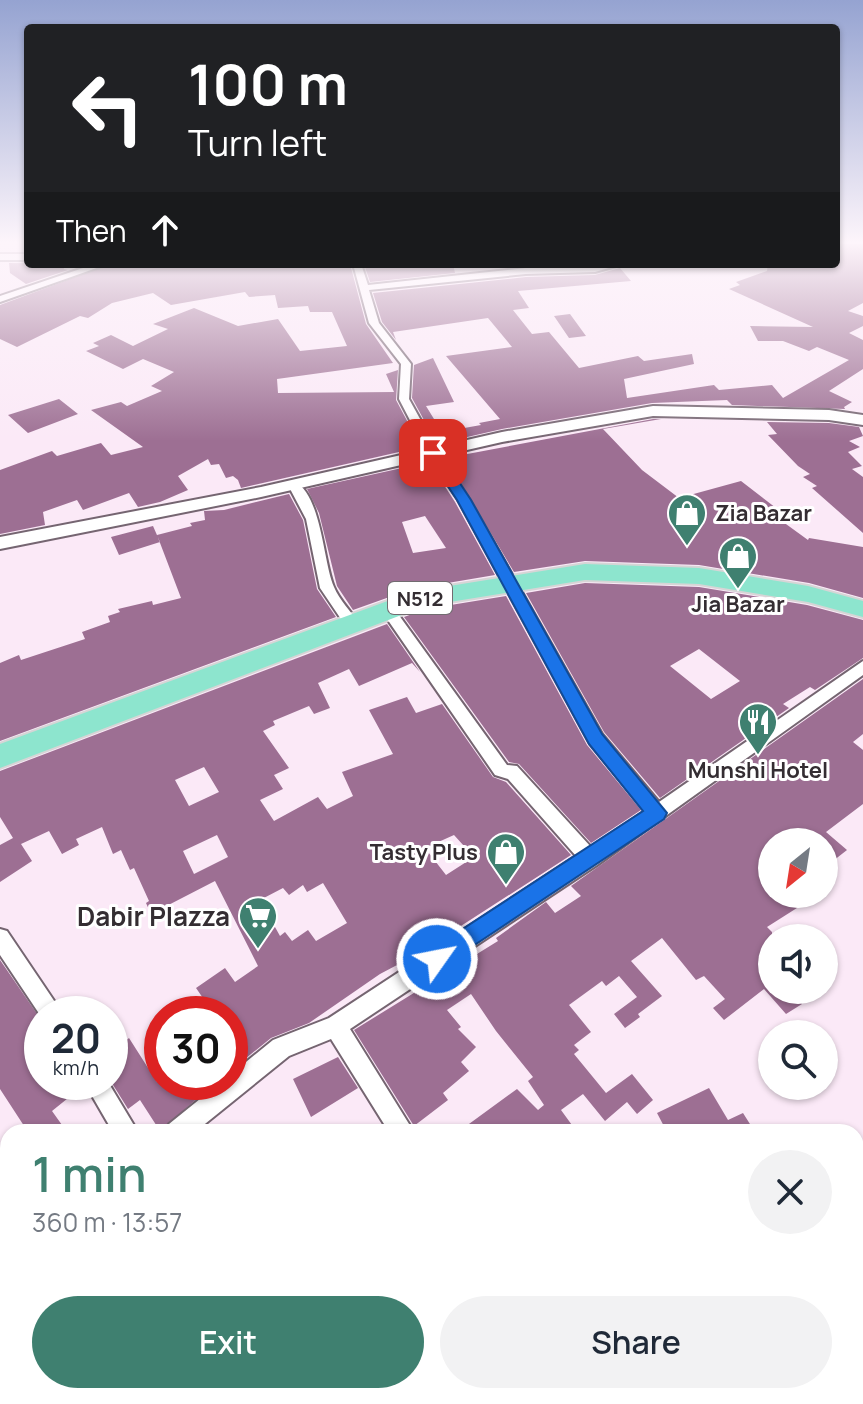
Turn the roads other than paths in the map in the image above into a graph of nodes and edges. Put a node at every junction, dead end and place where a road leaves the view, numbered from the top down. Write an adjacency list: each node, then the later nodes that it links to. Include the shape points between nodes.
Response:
1 (371, 310): 3 (street, via 374,323 406,364 404,399)
2 (863, 420): 3 (street, via 653,411)
3 (433, 453): 4 (street); 6 (street)
4 (294, 485): 5 (street); 9 (street, via 312,519 327,588)
5 (0, 543)
6 (508, 584): 7 (highway, N512, via 585,572 699,576); 8 (highway, N512, via 421,598); 12 (street, via 596,739)
7 (863, 609)
8 (388, 610): 9 (highway, N512); 13 (street, via 501,770 511,771)
9 (352, 624): 11 (highway, N512)
10 (863, 667): 12 (street)
11 (0, 756)
12 (657, 813): 13 (street)
13 (590, 859): 16 (street)
14 (0, 938): 15 (street)
15 (40, 996)
16 (336, 1026): 19 (street, via 281,1048); 20 (street)
17 (106, 1100): 18 (street)
18 (121, 1124)
19 (187, 1124)
20 (397, 1124)

